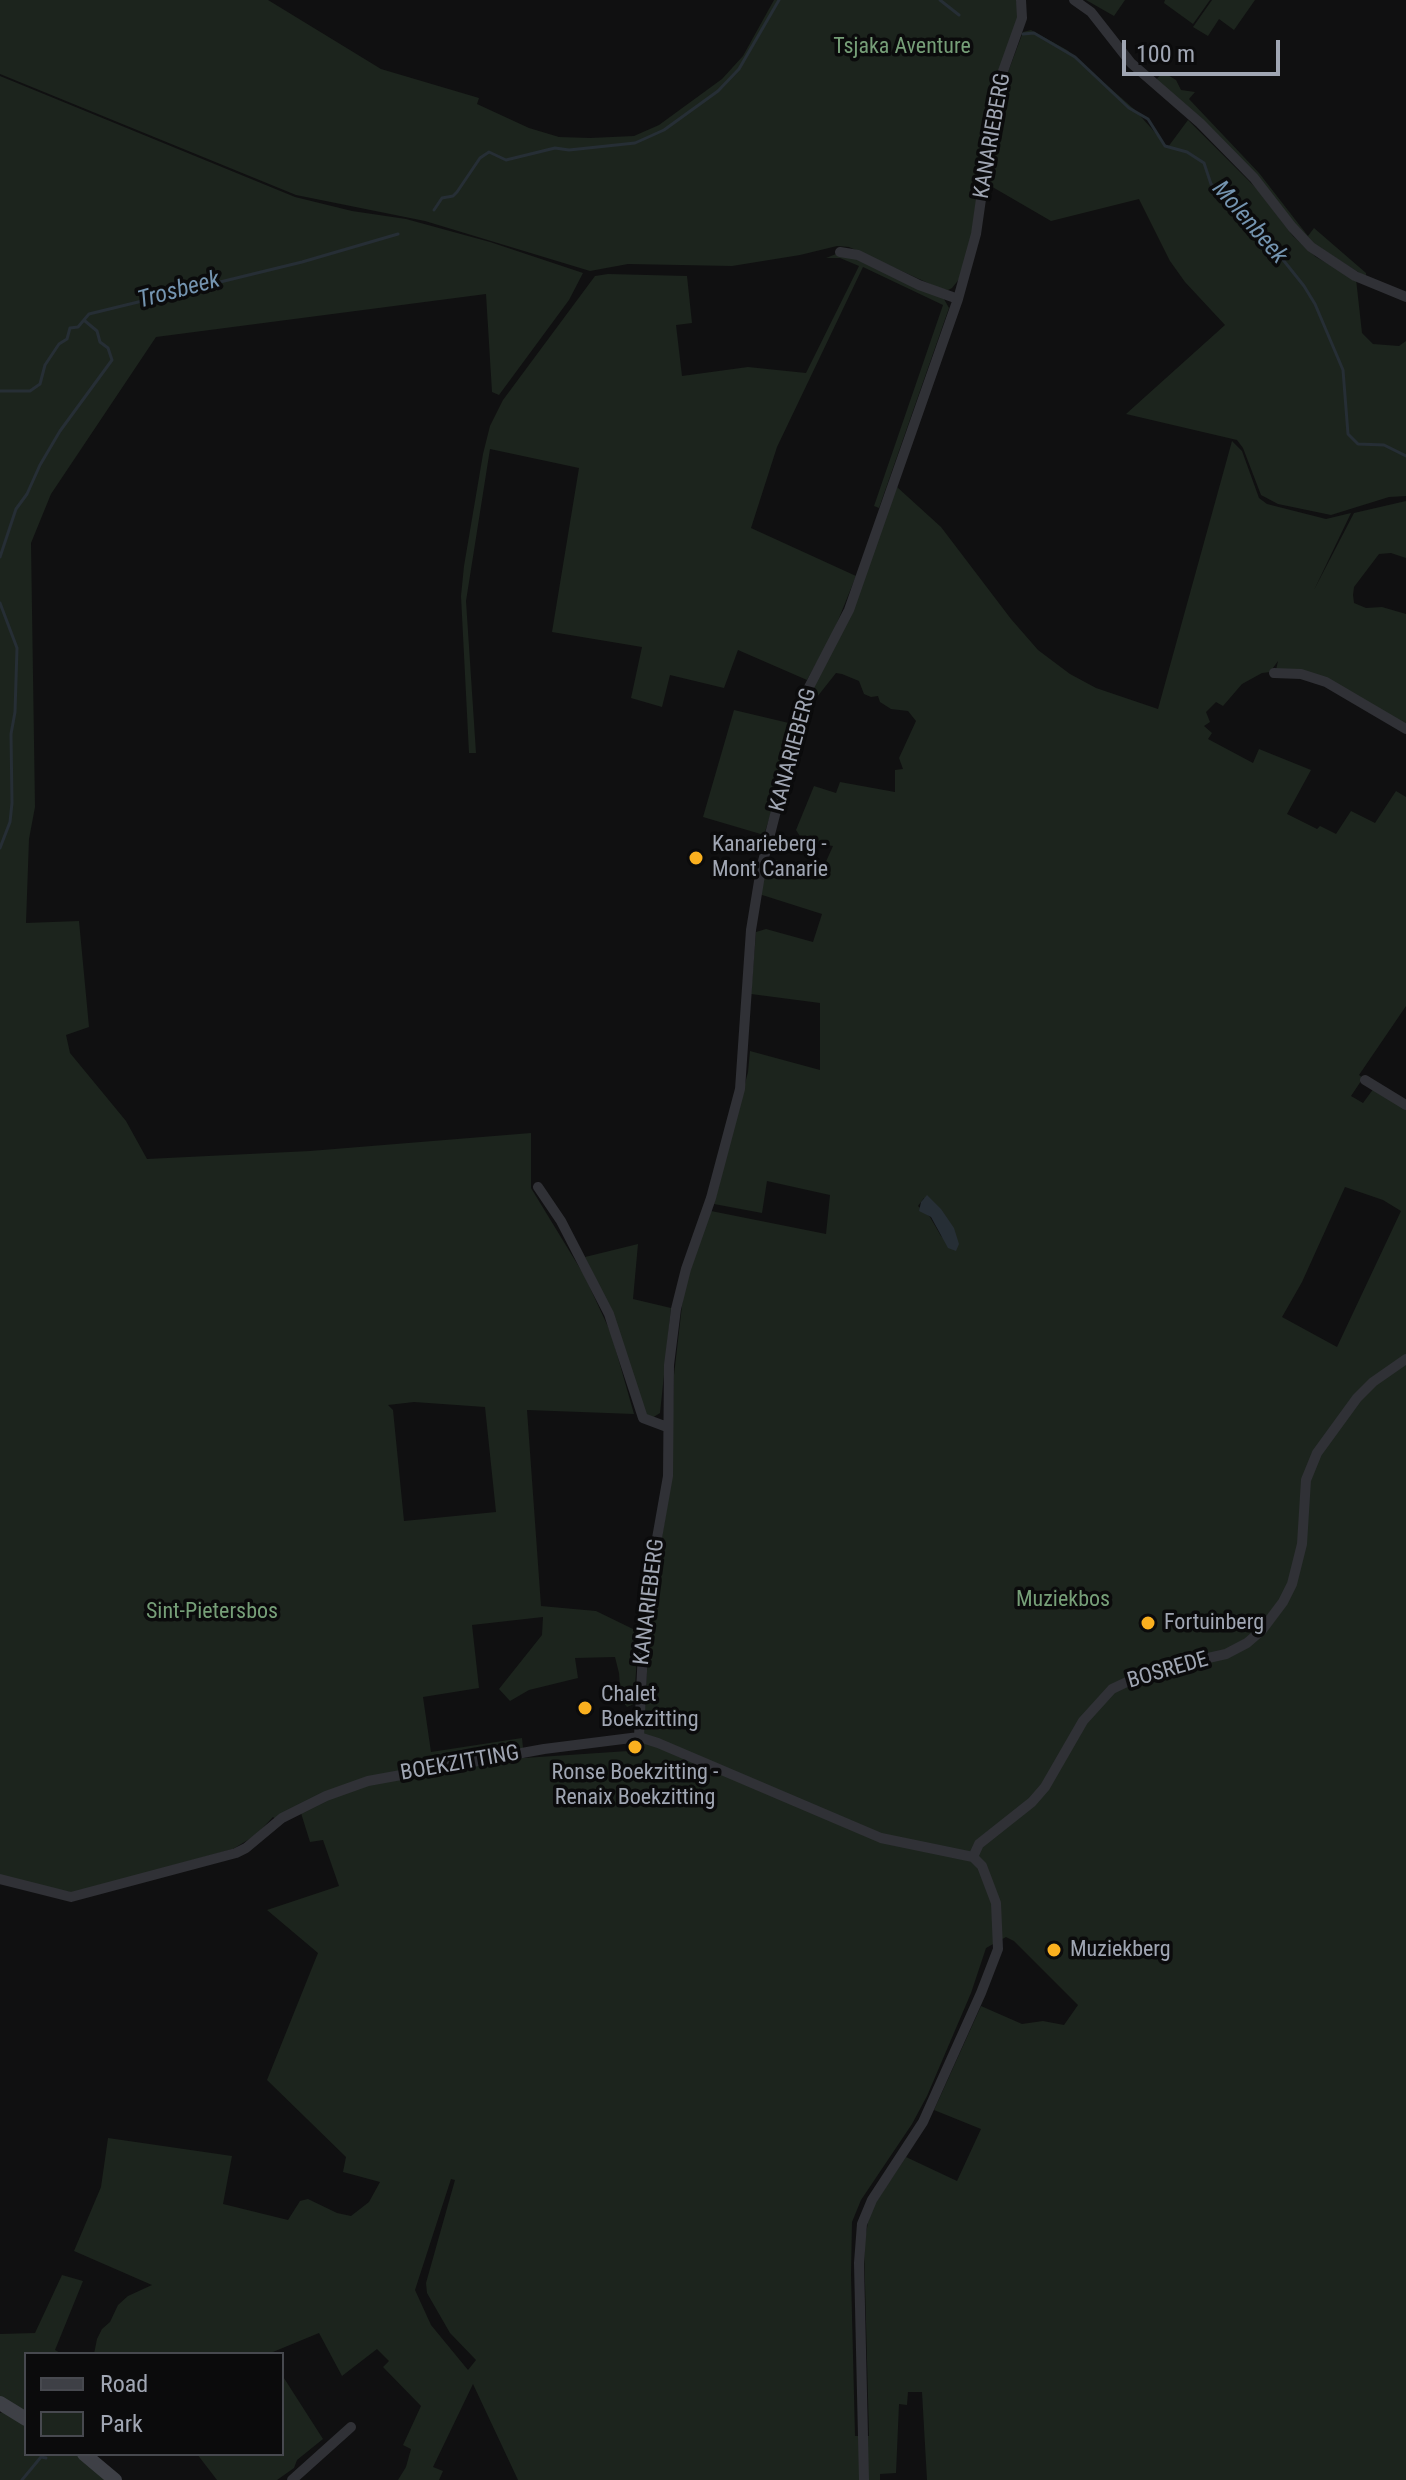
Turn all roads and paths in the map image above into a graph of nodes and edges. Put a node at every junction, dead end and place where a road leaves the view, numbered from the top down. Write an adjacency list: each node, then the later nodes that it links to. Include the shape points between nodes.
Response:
1 (1021, 0): 5 (street, KANARIEBERG, via 1022,18 994,108 976,234)
2 (1074, 0): 4 (street, via 1091,12 1131,63 1254,178 1311,247 1355,276)
3 (840, 252): 5 (street)
4 (1406, 297)
5 (958, 299): 12 (street, KANARIEBERG, via 849,610 809,687 798,721 754,912 740,1089 676,1309)
6 (1274, 673): 7 (street, via 1326,682)
7 (1406, 729)
8 (1365, 1080): 9 (street)
9 (1406, 1105)
10 (538, 1187): 12 (street, via 609,1314 643,1418)
11 (1406, 1359): 14 (street, BOSREDE, via 1357,1398 1317,1453 1306,1480 1302,1544 1292,1584 1262,1630 1226,1654 1150,1671 1112,1689 1083,1721 1045,1787 979,1844)
12 (667, 1427): 13 (street, KANARIEBERG, via 668,1476 645,1606)
13 (639, 1737): 14 (street, BOEKZITTING, via 869,1834); 15 (street, BOEKZITTING, via 368,1781 282,1818 236,1853 71,1897)
14 (973, 1857): 22 (street, via 982,1866 996,1903 998,1949 927,2115 862,2224)
15 (0, 1879)
16 (0, 2403): 17 (main road)
17 (24, 2418)
18 (351, 2427): 21 (street)
19 (86, 2456): 20 (main road)
20 (115, 2480)
21 (292, 2480)
22 (864, 2480)

